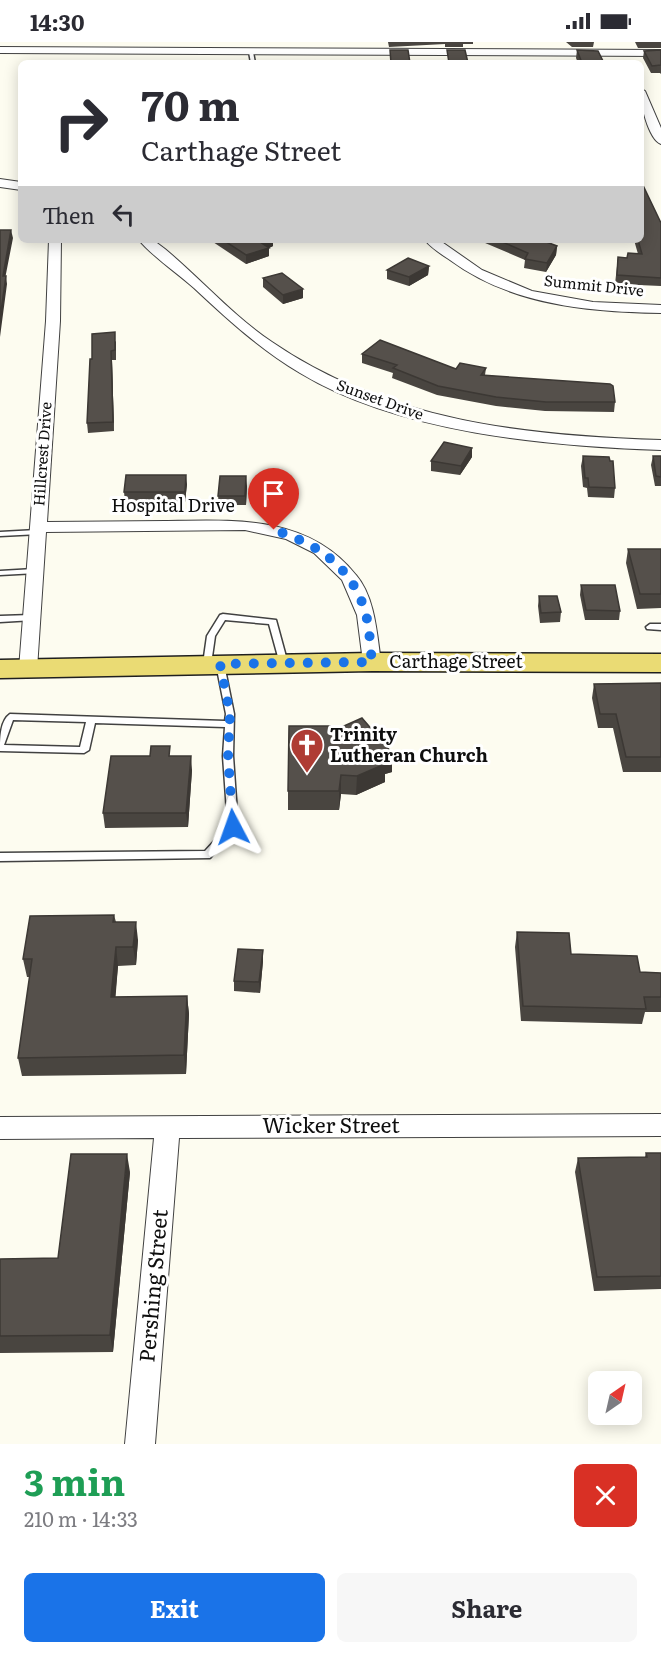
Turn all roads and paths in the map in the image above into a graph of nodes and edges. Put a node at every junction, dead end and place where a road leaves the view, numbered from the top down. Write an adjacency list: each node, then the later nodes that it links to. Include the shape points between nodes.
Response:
1 (621, 42): 6 (street)
2 (119, 47): 3 (street); 5 (street)
3 (0, 50)
4 (661, 53): 6 (street)
5 (252, 58): 6 (street)
6 (627, 58)
7 (644, 100): 8 (street)
8 (650, 114): 9 (street)
9 (661, 141)
10 (0, 183): 11 (street)
11 (18, 186)
12 (55, 243): 17 (street, Hillcrest Drive)
13 (148, 243): 16 (street, Sunset Drive, via 266,345 329,382 364,396 403,411 494,432 607,444)
14 (435, 243): 15 (street, Summit Drive, via 467,267 537,296 560,302)
15 (661, 309)
16 (661, 445)
17 (37, 529): 18 (lane); 19 (street, Hillcrest Drive); 25 (street, Hospital Drive, via 245,525 306,541 350,578 366,615)
18 (0, 534)
19 (34, 571): 20 (lane); 21 (street, Hillcrest Drive)
20 (0, 573)
21 (31, 618): 22 (lane); 29 (street, Hillcrest Drive)
22 (0, 619)
23 (650, 627): 24 (lane)
24 (661, 627)
25 (372, 662): 26 (main road, Carthage Street); 28 (main road, Carthage Street)
26 (661, 663)
27 (214, 664): 28 (main road, Carthage Street); 28 (lane, via 211,636 224,617 273,622); 29 (main road, Carthage Street); 31 (lane)
28 (284, 664)
29 (14, 669)
30 (91, 719): 31 (lane); 32 (lane, via 10,717); 32 (lane, via 84,750)
31 (229, 724): 33 (lane, via 233,827 207,855)
32 (0, 746)
33 (0, 857)
34 (661, 1125): 35 (street, Wicker Street)
35 (167, 1127): 36 (street, Wicker Street); 37 (street, Pershing Street)
36 (0, 1128)
37 (140, 1444)

